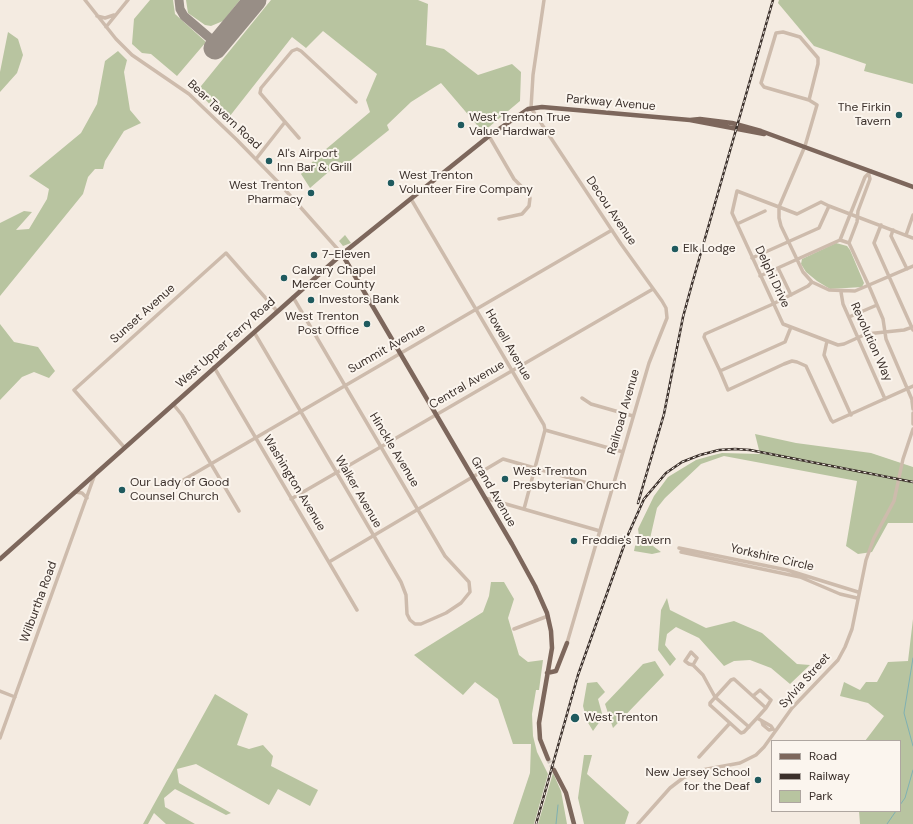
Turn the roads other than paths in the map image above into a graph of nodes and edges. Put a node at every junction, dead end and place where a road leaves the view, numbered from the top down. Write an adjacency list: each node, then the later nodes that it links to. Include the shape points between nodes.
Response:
1 (85, 0): 5 (street, Bear Tavern Road)
2 (128, 0): 4 (street)
3 (544, 0): 9 (street)
4 (117, 14): 5 (street, via 108,18); 6 (street)
5 (97, 16): 6 (street, Bear Tavern Road)
6 (106, 27): 14 (street, Bear Tavern Road, via 132,55 198,102)
7 (809, 100): 7 (street, via 764,88 761,83 776,33 783,32 800,37 818,58); 13 (street, via 816,105)
8 (356, 102): 10 (street, via 297,49 290,52 261,88 260,93)
9 (531, 108): 11 (main road, West Upper Ferry Road); 13 (main road, Parkway Avenue, via 732,123); 27 (street, Decou Avenue)
10 (285, 122): 12 (street); 14 (street)
11 (489, 136): 17 (main road, West Upper Ferry Road); 24 (street, via 514,178 530,198 529,206 522,214)
12 (300, 138)
13 (804, 146): 15 (main road, Parkway Avenue); 19 (street)
14 (256, 159): 34 (street, Bear Tavern Road)
15 (870, 173): 16 (main road, Parkway Avenue); 21 (street, via 865,178); 23 (street)
16 (913, 187)
17 (411, 199): 34 (main road, West Upper Ferry Road); 50 (street, Howell Avenue)
18 (829, 206): 19 (street, via 821,202 798,214); 21 (street); 32 (street, via 819,228)
19 (780, 207): 25 (street, Delphi Drive, via 737,191 732,213); 32 (street, via 779,218)
20 (765, 211): 25 (street)
21 (851, 213): 23 (street); 31 (street)
22 (913, 215): 29 (street)
23 (858, 216): 26 (street); 33 (street)
24 (499, 219)
25 (737, 224): 35 (street, Delphi Drive)
26 (881, 225): 28 (street); 41 (street, via 874,243)
27 (612, 230): 44 (street, Decou Avenue); 50 (street, Summit Avenue)
28 (892, 230): 29 (street); 39 (street, via 892,236)
29 (906, 235): 30 (street)
30 (913, 238)
31 (840, 240): 33 (street); 36 (street)
32 (788, 242): 35 (street); 36 (street)
33 (849, 243): 43 (street)
34 (342, 254): 47 (main road, West Upper Ferry Road); 60 (main road, Grand Avenue)
35 (752, 258): 40 (street, Delphi Drive)
36 (796, 260): 38 (street); 42 (street)
37 (913, 266): 39 (street)
38 (778, 268): 40 (street); 46 (street)
39 (907, 269): 41 (street)
40 (760, 276): 48 (street, Delphi Drive)
41 (889, 277): 43 (street); 55 (street)
42 (812, 282): 45 (street, via 828,290); 46 (street)
43 (869, 286): 45 (street); 49 (street)
44 (653, 289): 53 (street, Decou Avenue, via 666,308 667,318); 62 (street, Central Avenue)
45 (841, 292): 52 (street, Revolution Way)
46 (791, 295): 48 (street)
47 (292, 297): 51 (main road, West Upper Ferry Road); 64 (street, Hinckle Avenue)
48 (773, 304): 54 (street, Delphi Drive, via 783,324); 63 (street, via 705,334 704,337)
49 (877, 305): 52 (street); 57 (street)
50 (476, 309): 60 (street, Summit Avenue); 62 (street, Howell Avenue)
51 (277, 311): 56 (main road, West Upper Ferry Road); 83 (street, Sunset Avenue, via 226,253 74,390)
52 (849, 317): 58 (street, Revolution Way)
53 (664, 327): 76 (street, Railroad Avenue, via 649,363)
54 (791, 327): 59 (street, Delphi Drive); 63 (street, via 784,342)
55 (913, 328): 57 (street, Delphi Drive)
56 (254, 332): 61 (main road, West Upper Ferry Road); 72 (street, Walker Avenue)
57 (885, 332): 58 (street, Delphi Drive, via 866,334); 66 (street)
58 (858, 338): 59 (street, Delphi Drive, via 838,345); 68 (street, Revolution Way)
59 (827, 341): 75 (street, via 824,355)
60 (400, 352): 64 (street, Summit Avenue); 73 (main road, Grand Avenue)
61 (214, 367): 70 (main road, West Upper Ferry Road); 80 (street, Washington Avenue)
62 (512, 371): 73 (street, Central Avenue); 79 (street, Howell Avenue)
63 (720, 371): 75 (street, via 728,390 784,364 798,362 806,366 831,420 838,422)
64 (344, 386): 72 (street, Summit Avenue); 84 (street, Hinckle Avenue)
65 (913, 386): 66 (street)
66 (906, 390): 68 (street); 69 (street)
67 (582, 398): 76 (street, via 591,404)
68 (885, 399): 75 (street)
69 (913, 402): 71 (street)
70 (173, 404): 83 (main road, West Upper Ferry Road); 86 (street, via 182,414)
71 (913, 409)
72 (300, 412): 80 (street, Summit Avenue); 89 (street, Walker Avenue)
73 (437, 414): 84 (street, Central Avenue); 90 (main road, Grand Avenue)
74 (913, 414): 77 (street)
75 (851, 415)
76 (633, 416): 85 (street, Railroad Avenue)
77 (913, 424)
78 (913, 429): 82 (street, Sylvia Street)
79 (545, 430): 85 (street); 87 (street)
80 (255, 438): 86 (street, Summit Avenue); 98 (street, Washington Avenue)
81 (913, 439): 82 (street)
82 (909, 442): 108 (street, Sylvia Street, via 894,501 870,548)
83 (124, 447): 88 (main road, West Upper Ferry Road)
84 (381, 447): 89 (street, Central Avenue); 99 (street, Hinckle Avenue)
85 (623, 452): 93 (street, Railroad Avenue)
86 (211, 464): 91 (street, Summit Avenue); 101 (street)
87 (535, 468): 90 (street, via 503,459); 93 (street); 100 (street)
88 (96, 472): 92 (main road, West Upper Ferry Road); 94 (street, Wilburtha Road)
89 (336, 473): 98 (street, Central Avenue); 103 (street, Walker Avenue)
90 (473, 476): 97 (main road, Grand Avenue); 99 (street)
91 (173, 486)
92 (79, 487): 94 (street); 95 (main road, West Upper Ferry Road)
93 (612, 490): 102 (street, Railroad Avenue)
94 (89, 491): 96 (street, Wilburtha Road)
95 (74, 492): 96 (street, via 82,493); 106 (main road, West Upper Ferry Road)
96 (87, 498): 119 (street, Wilburtha Road)
97 (486, 498): 100 (street); 112 (main road, Grand Avenue, via 528,572)
98 (291, 499): 107 (street, Washington Avenue)
99 (418, 509): 103 (street); 110 (street, Hinckle Avenue, via 446,559 470,586 469,596)
100 (524, 509): 102 (street)
101 (239, 511)
102 (600, 532): 114 (street, Railroad Avenue)
103 (372, 536): 107 (street); 110 (street, Walker Avenue, via 404,589 407,614 412,622 427,622)
104 (679, 548): 108 (street, Yorkshire Circle, via 787,570)
105 (681, 552): 109 (street, Yorkshire Circle, via 800,577 840,594)
106 (0, 559)
107 (329, 562): 111 (street, Washington Avenue)
108 (858, 592): 109 (street, Sylvia Street)
109 (857, 598): 125 (street, Sylvia Street, via 852,629 841,655)
110 (456, 607)
111 (357, 610)
112 (548, 616): 113 (street); 116 (main road, Grand Avenue, via 552,639)
113 (514, 629)
114 (567, 643): 116 (main road, via 556,671)
115 (693, 665): 120 (street, via 705,678)
116 (547, 673): 128 (main road, Grand Avenue, via 539,723 540,739)
117 (0, 690): 119 (street)
118 (753, 696): 120 (street, via 733,679); 121 (street); 121 (street, via 760,690 772,701)
119 (15, 697): 126 (street, Wilburtha Road)
120 (715, 697): 123 (street, via 710,705); 124 (street)
121 (766, 708): 122 (street)
122 (757, 718): 124 (street); 125 (street, via 769,730)
123 (730, 723): 124 (street, via 741,733); 127 (street)
124 (749, 727)
125 (774, 730): 131 (street, Sylvia Street, via 760,752 750,759 702,770 683,778 670,788)
126 (0, 738)
127 (699, 757)
128 (548, 759)
129 (554, 770): 130 (main road, via 567,797)
130 (574, 824)
131 (638, 824)

